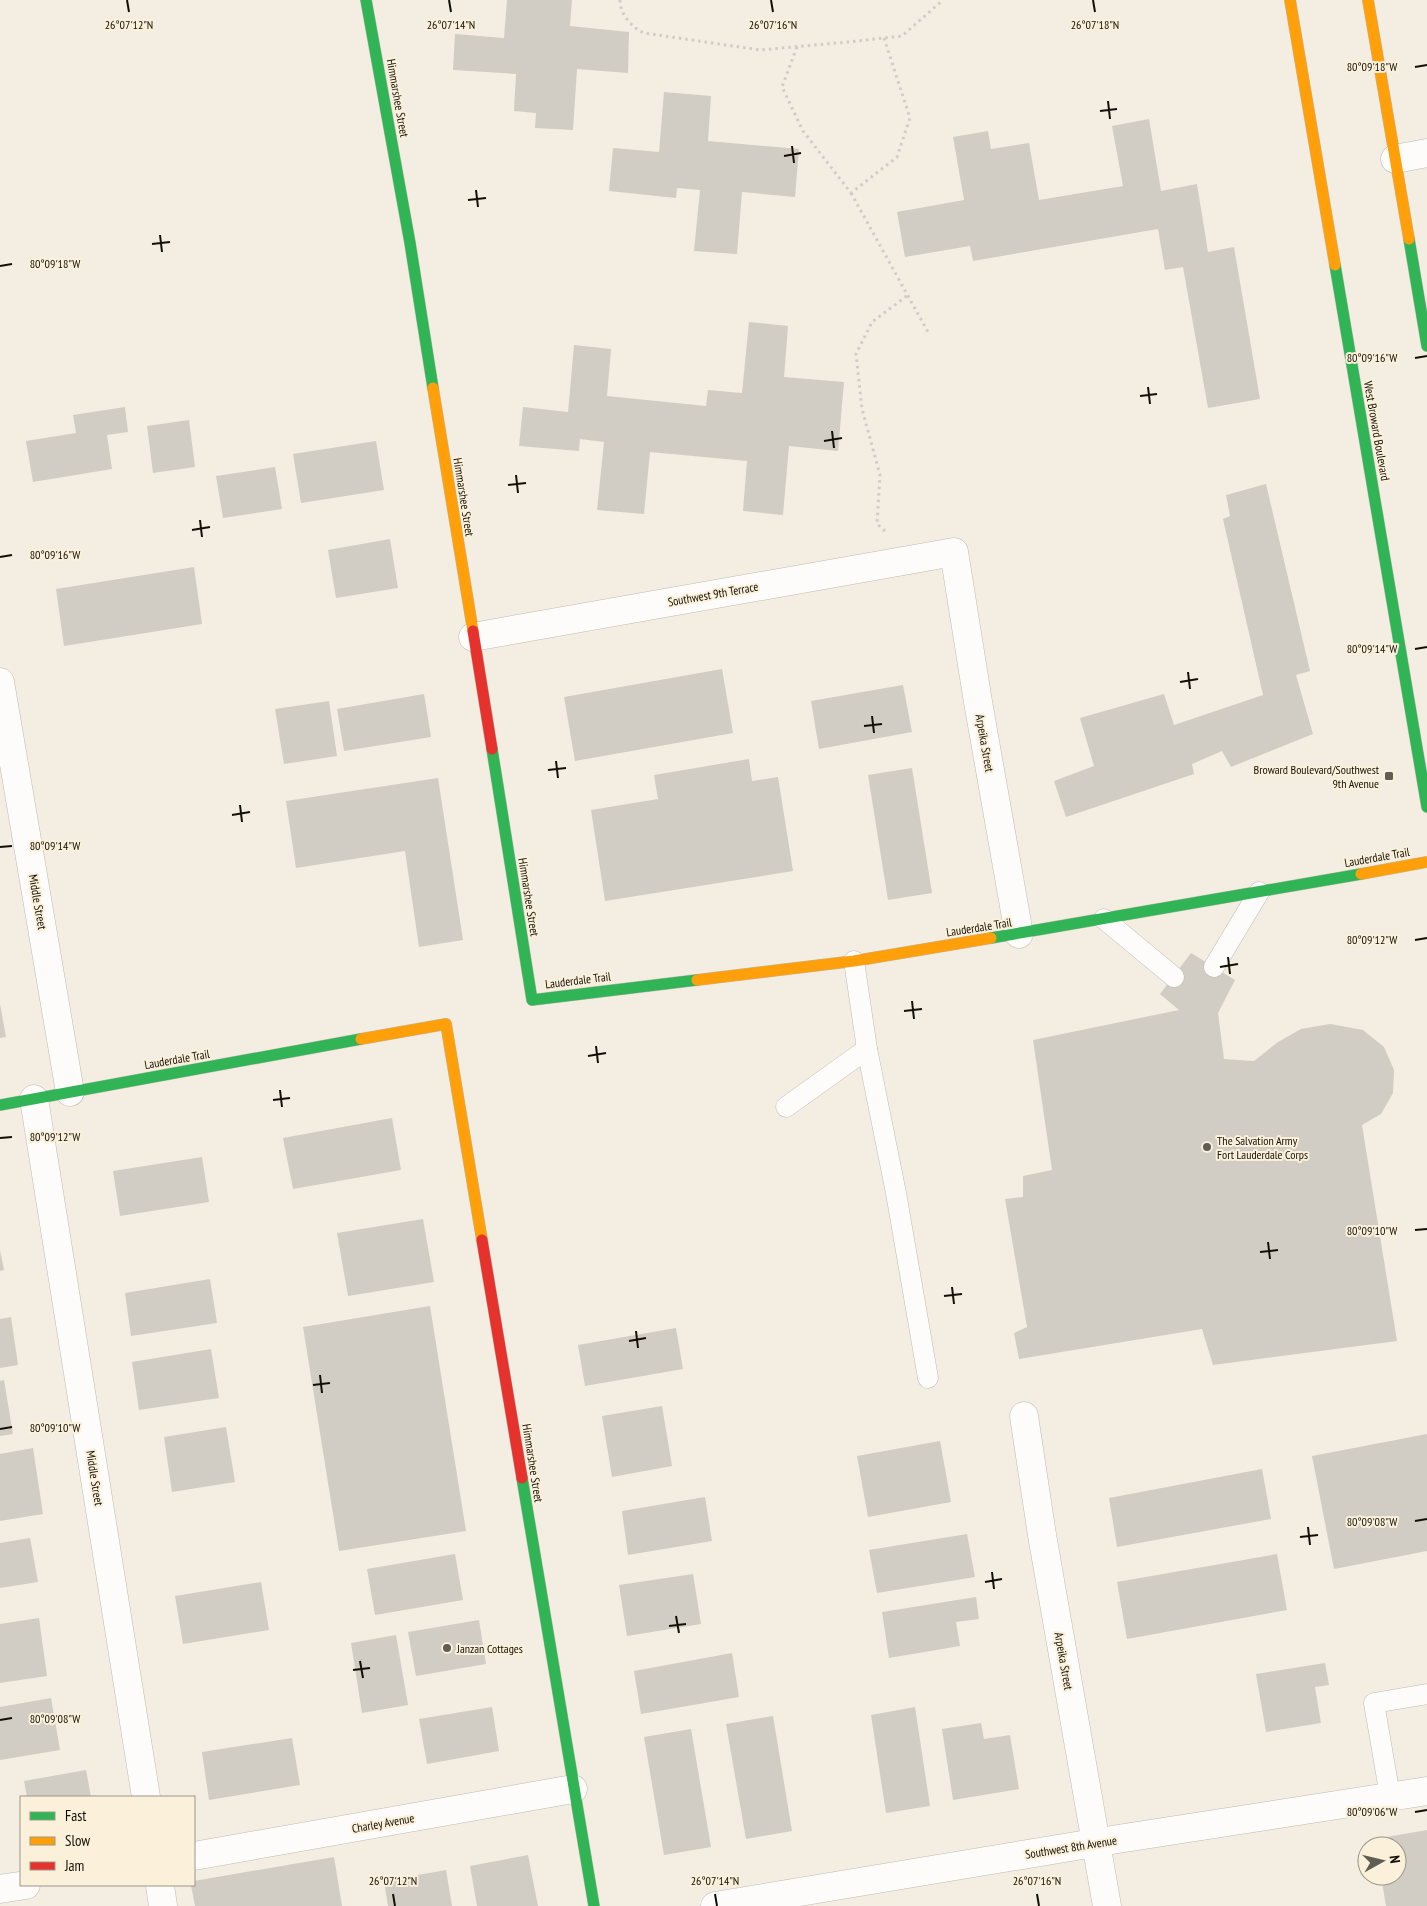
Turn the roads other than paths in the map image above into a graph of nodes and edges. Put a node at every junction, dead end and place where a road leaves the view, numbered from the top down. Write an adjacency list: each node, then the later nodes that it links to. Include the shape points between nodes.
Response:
1 (366, 0): 8 (street, Himmarshee Street, via 410,243)
2 (1290, 0): 10 (street, West Broward Boulevard)
3 (1368, 0): 5 (street)
4 (1427, 153): 5 (street)
5 (1395, 159): 6 (street)
6 (1427, 346)
7 (954, 552): 8 (street, Southwest 9th Terrace); 14 (street, Arpeika Street, via 979,712)
8 (472, 636): 18 (street, Himmarshee Street)
9 (0, 682): 21 (street, Middle Street)
10 (1427, 807)
11 (1427, 862): 12 (street, Lauderdale Trail)
12 (1259, 892): 13 (street, Lauderdale Trail); 16 (lane)
13 (1104, 920): 14 (street, Lauderdale Trail); 17 (lane)
14 (1020, 934): 15 (street, Lauderdale Trail)
15 (854, 961): 18 (street, Lauderdale Trail); 20 (lane)
16 (1214, 967)
17 (1174, 977)
18 (532, 1000)
19 (446, 1024): 21 (street, Lauderdale Trail); 28 (street, Himmarshee Street)
20 (867, 1049): 24 (lane); 25 (lane)
21 (70, 1092): 22 (street, Lauderdale Trail)
22 (34, 1099): 23 (street, Lauderdale Trail); 30 (street, Middle Street)
23 (0, 1105)
24 (786, 1107)
25 (928, 1378)
26 (1024, 1416): 32 (street, Arpeika Street)
27 (1427, 1694): 31 (lane, via 1374,1703)
28 (573, 1789): 33 (street, Charley Avenue); 38 (street, Himmarshee Street)
29 (1427, 1791): 31 (street, Southwest 8th Avenue)
30 (146, 1796)
31 (1390, 1796): 32 (street, Southwest 8th Avenue)
32 (1096, 1842): 39 (street, Southwest 8th Avenue); 40 (street, Arpeika Street)
33 (195, 1856)
34 (20, 1886): 36 (street)
35 (160, 1886): 37 (street)
36 (0, 1889)
37 (163, 1906)
38 (594, 1906)
39 (715, 1906)
40 (1107, 1906)

